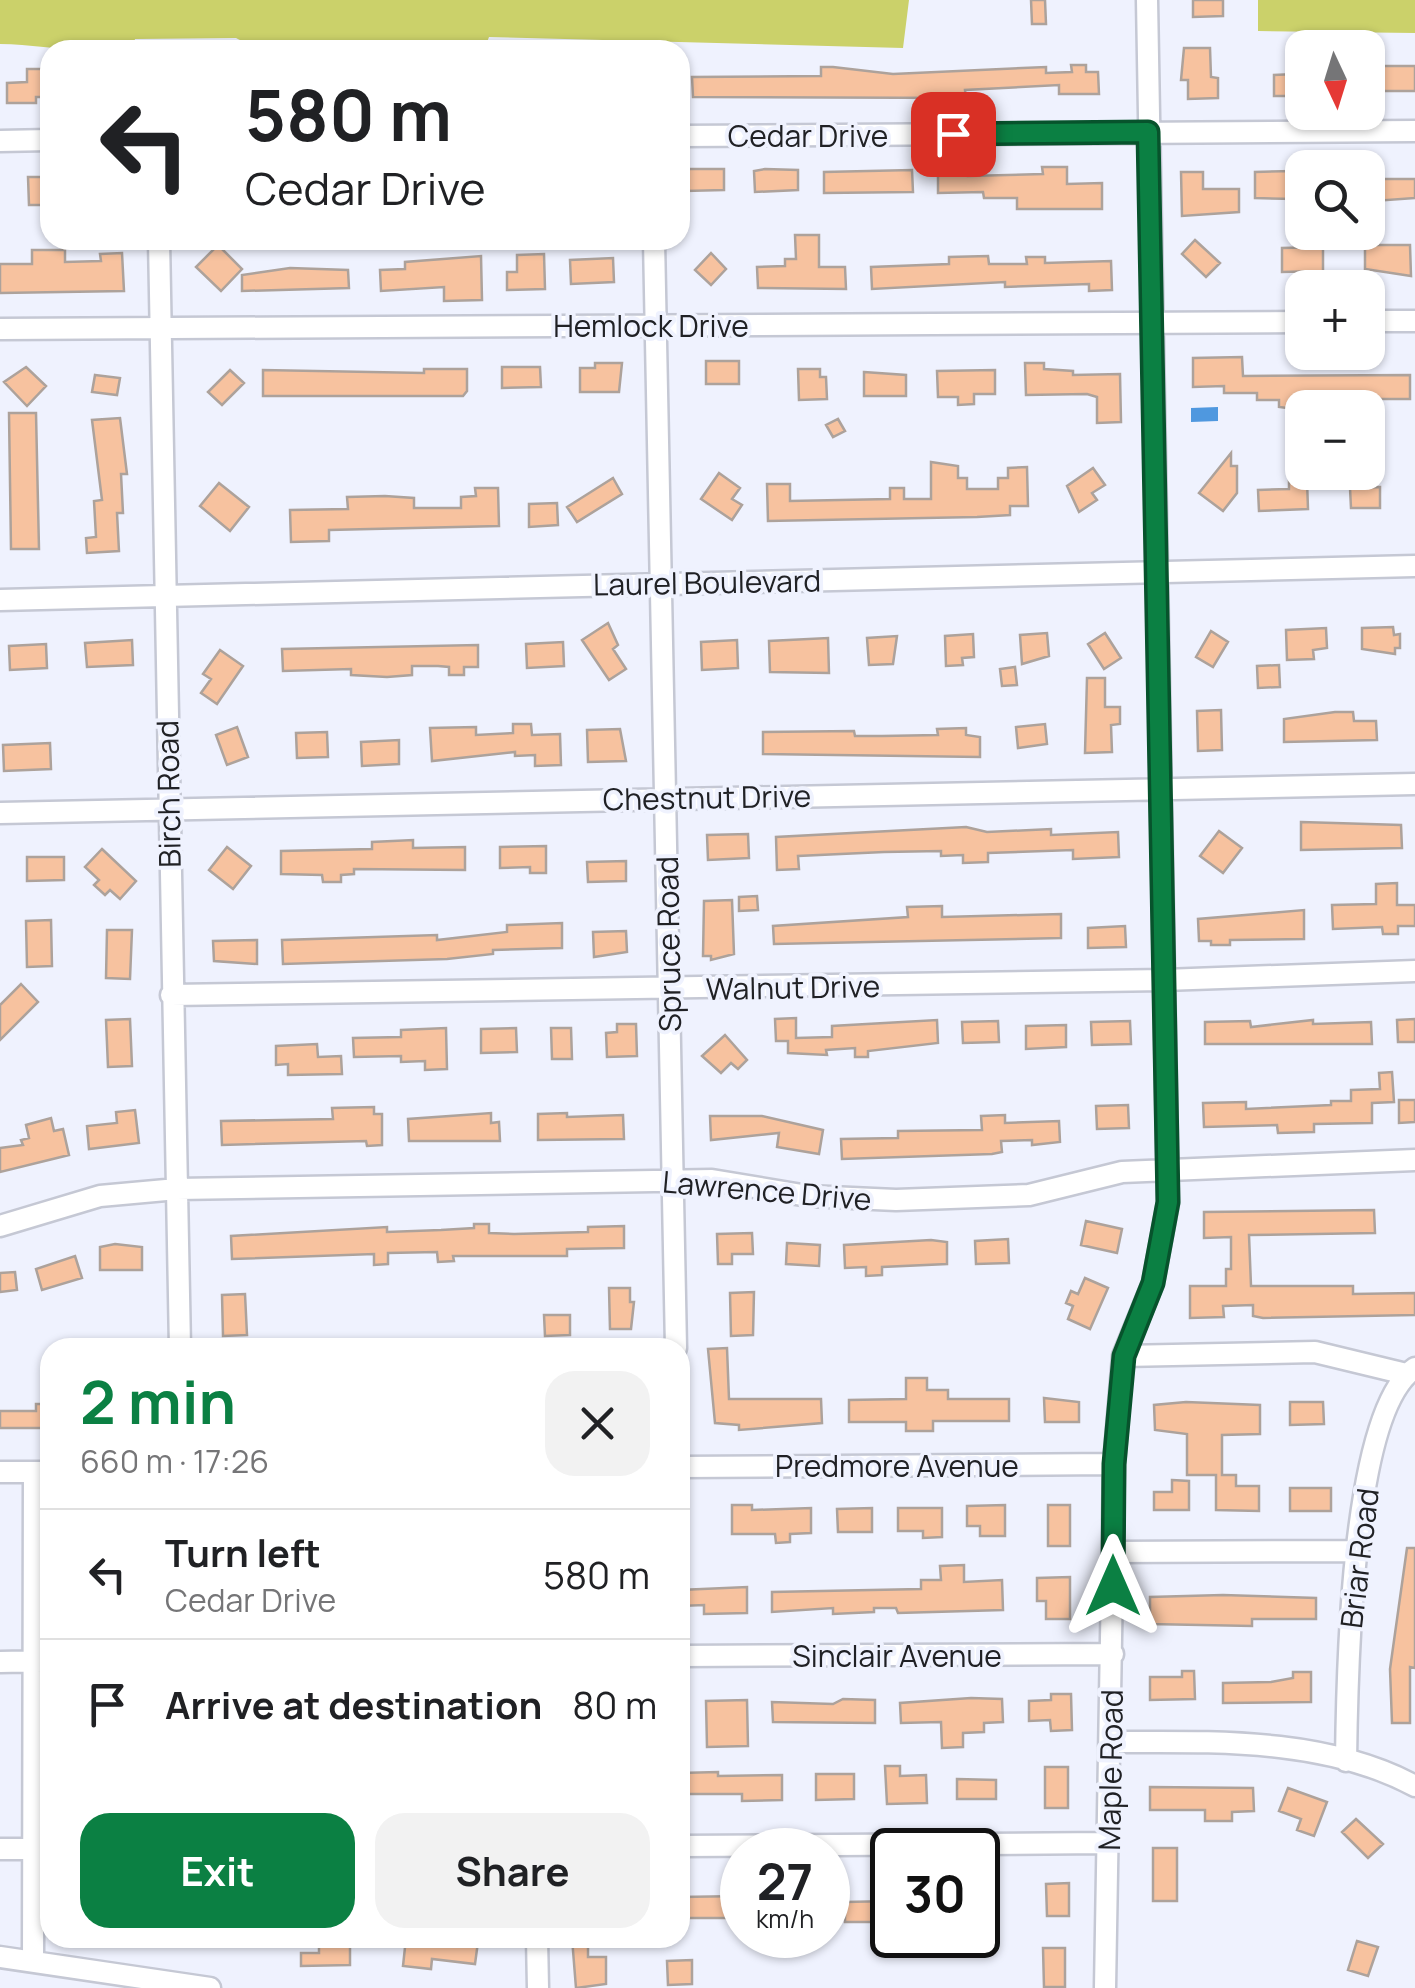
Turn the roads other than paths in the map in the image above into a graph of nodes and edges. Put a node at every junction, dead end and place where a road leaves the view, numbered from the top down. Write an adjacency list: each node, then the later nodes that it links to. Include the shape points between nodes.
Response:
1 (1147, 0): 2 (street, Maple Road)
2 (1148, 132): 3 (street, Cedar Drive); 4 (street, Cedar Drive); 12 (street, Maple Road)
3 (1415, 132)
4 (690, 136)
5 (40, 140): 6 (street)
6 (0, 141)
7 (159, 250): 13 (street, Birch Road)
8 (654, 250): 14 (street, Spruce Road)
9 (1415, 320): 10 (street)
10 (1385, 321)
11 (1285, 322): 12 (street, Hemlock Drive)
12 (1152, 323): 14 (street, Hemlock Drive); 17 (street, Maple Road)
13 (160, 326): 14 (street, Hemlock Drive); 15 (street, Hemlock Drive); 19 (street, Birch Road)
14 (655, 326): 18 (street, Spruce Road)
15 (0, 330)
16 (1415, 566): 17 (street, Laurel Boulevard)
17 (1157, 573): 18 (street, Laurel Boulevard); 22 (street, Maple Road)
18 (661, 583): 19 (street, Laurel Boulevard); 23 (street, Spruce Road)
19 (166, 595): 20 (street, Laurel Boulevard); 24 (street, Birch Road)
20 (0, 600)
21 (1415, 784): 22 (street, Chestnut Drive)
22 (1160, 790): 23 (street, Chestnut Drive); 27 (street, Maple Road)
23 (665, 798): 24 (street, Chestnut Drive); 28 (street, Spruce Road)
24 (169, 808): 25 (street, Chestnut Drive); 29 (street, Birch Road)
25 (0, 814)
26 (1415, 971): 27 (street, Walnut Drive)
27 (1164, 980): 28 (street, Walnut Drive); 31 (street, Maple Road)
28 (668, 989): 29 (street, Walnut Drive); 32 (street, Spruce Road)
29 (171, 995): 33 (street, Birch Road)
30 (1415, 1160): 31 (street, Lawrence Drive)
31 (1168, 1170): 32 (street, Lawrence Drive, via 1122,1172 1030,1195 896,1200); 37 (street, Maple Road, via 1163,1245)
32 (673, 1179): 33 (street, Lawrence Drive); 36 (street, Spruce Road)
33 (177, 1190): 34 (street, Lawrence Drive, via 100,1196); 35 (street, Birch Road)
34 (0, 1226)
35 (180, 1338)
36 (676, 1338)
37 (1124, 1356): 38 (street, via 1315,1352); 39 (street, Maple Road)
38 (1410, 1371): 43 (street, Briar Road, via 1388,1400)
39 (1114, 1464): 40 (street, Predmore Avenue); 44 (street, Maple Road)
40 (690, 1466)
41 (0, 1472): 42 (street)
42 (40, 1472)
43 (1358, 1551): 44 (street); 50 (street, Briar Road, via 1347,1655)
44 (1113, 1552): 45 (street, Maple Road)
45 (1114, 1654): 46 (street, Sinclair Avenue); 49 (street, Maple Road)
46 (690, 1656)
47 (40, 1661): 48 (street)
48 (0, 1662)
49 (1111, 1742): 50 (street, via 1244,1745); 52 (street, Maple Road)
50 (1346, 1761): 51 (street)
51 (1415, 1786)
52 (1108, 1843): 53 (street); 62 (street, Maple Road)
53 (690, 1846)
54 (40, 1849): 55 (street)
55 (0, 1850)
56 (40, 1874): 59 (street)
57 (537, 1948): 61 (street)
58 (0, 1956): 59 (street)
59 (33, 1961): 60 (street)
60 (210, 1988)
61 (538, 1988)
62 (1106, 1988)

